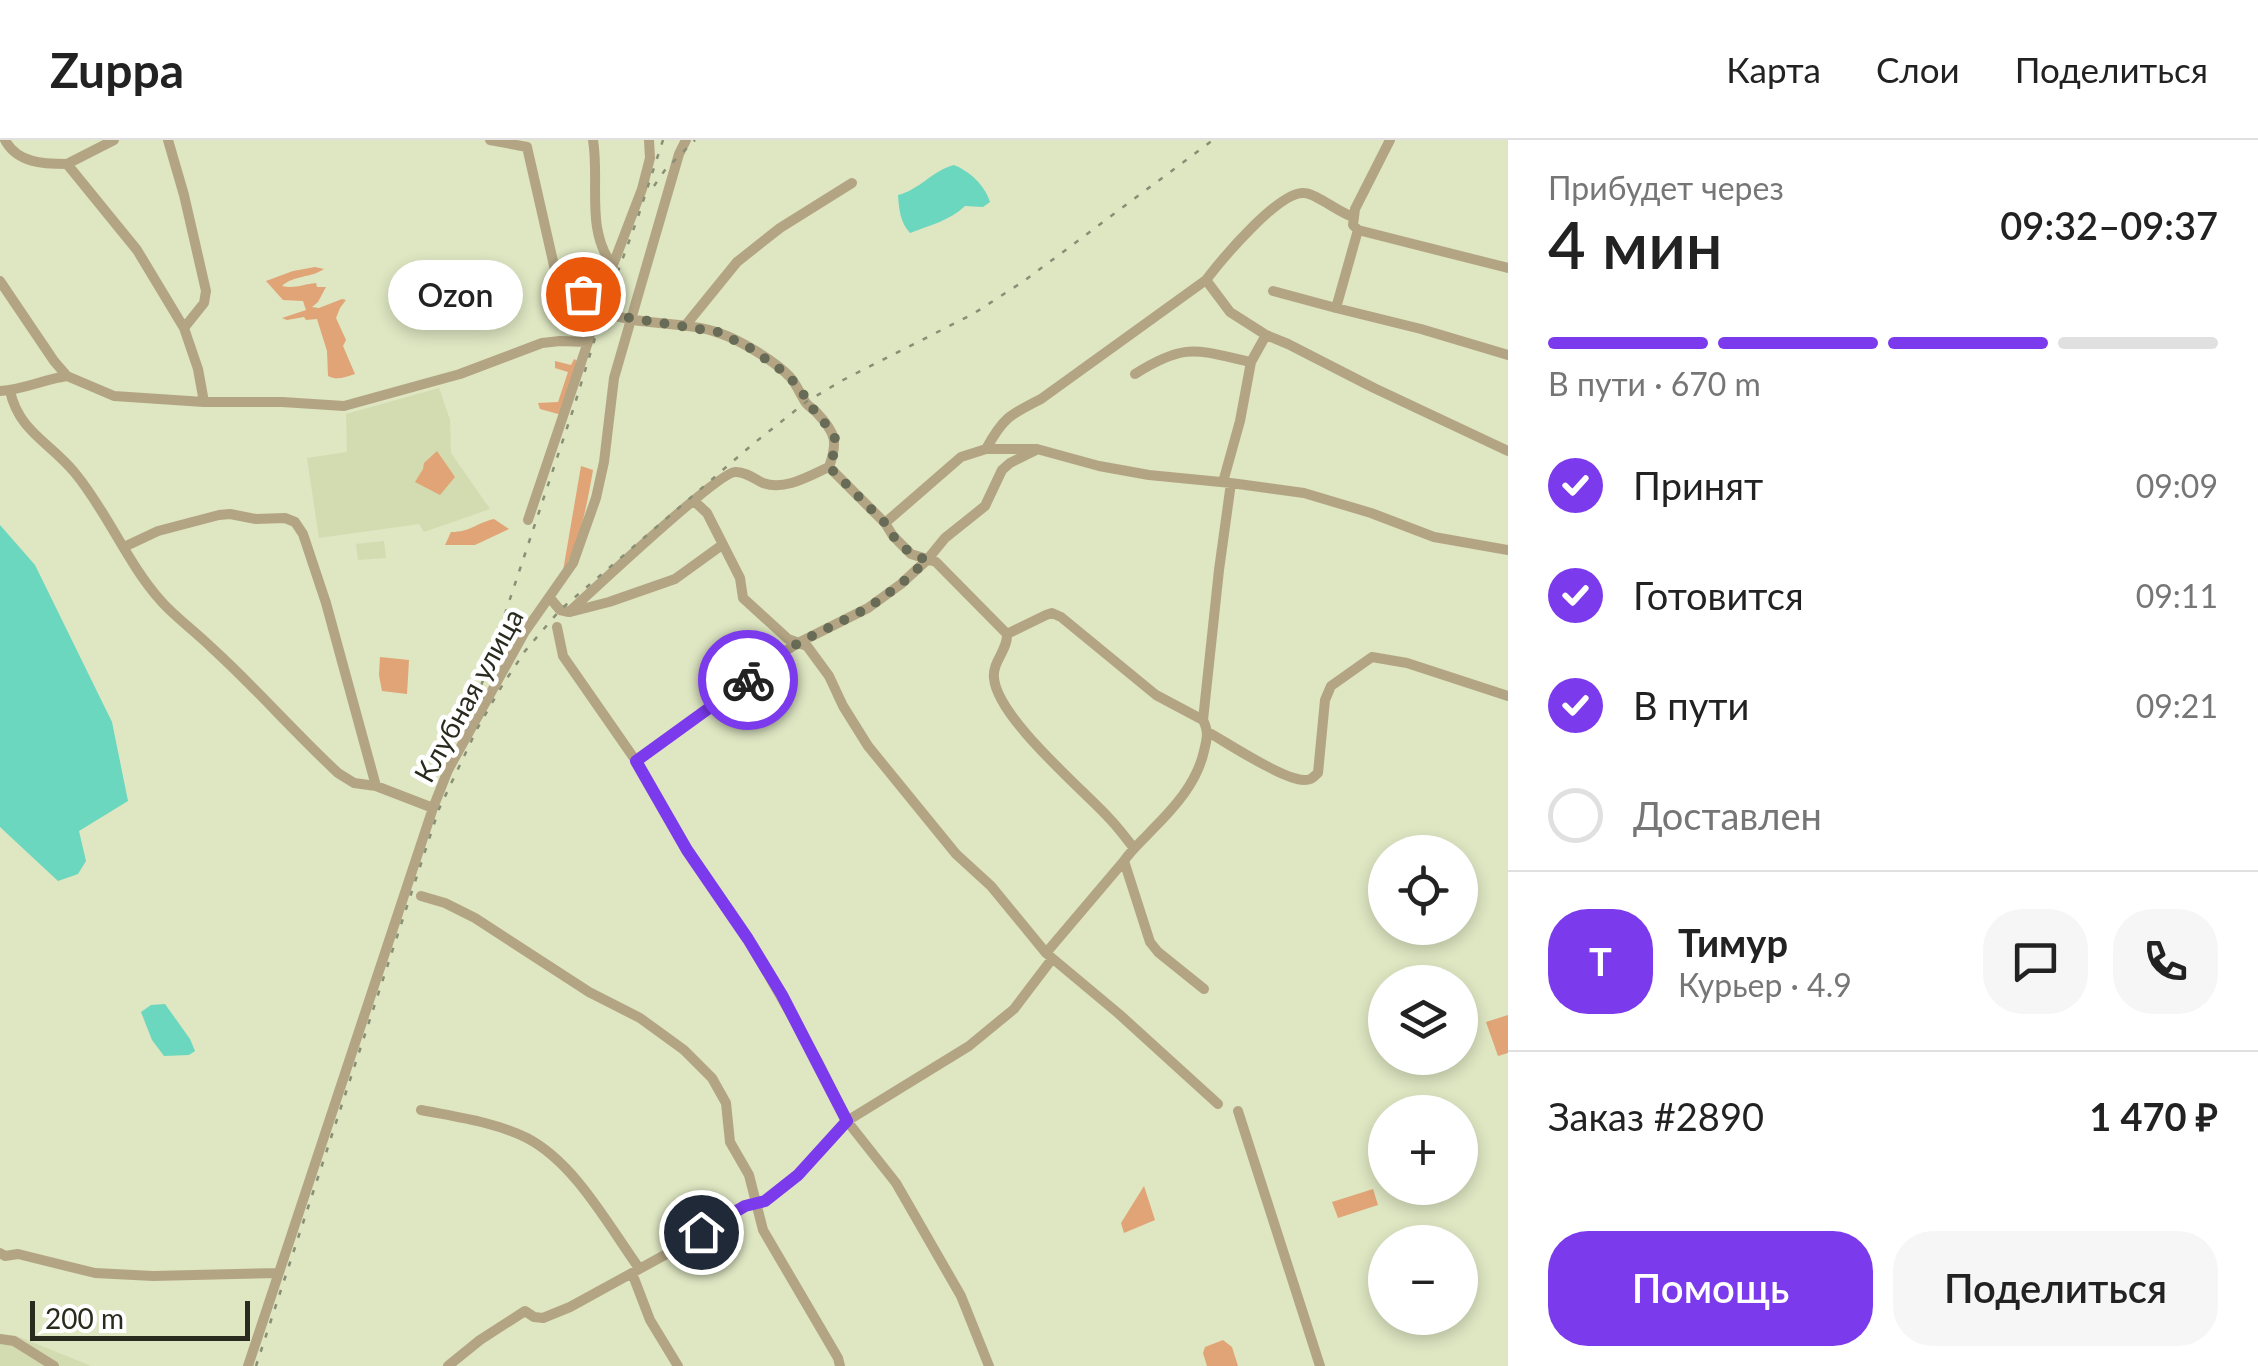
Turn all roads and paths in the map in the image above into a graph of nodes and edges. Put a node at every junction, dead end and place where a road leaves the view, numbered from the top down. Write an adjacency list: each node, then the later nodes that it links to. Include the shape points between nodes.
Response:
1 (5, 140): 10 (street, via 28,160)
2 (114, 140): 10 (street)
3 (168, 140): 23 (street, via 206,291)
4 (490, 140): 9 (street)
5 (593, 140): 14 (street, via 597,237)
6 (649, 140): 14 (street, via 642,189)
7 (686, 140): 21 (street, Клубная улица)
8 (1390, 140): 12 (street)
9 (528, 144): 19 (street, via 558,278)
10 (67, 164): 23 (street, via 137,250)
11 (852, 182): 22 (street, via 737,262)
12 (1353, 217): 13 (street); 16 (street, via 1310,193 1288,196)
13 (1358, 230): 15 (street); 20 (street)
14 (613, 266): 19 (street)
15 (1508, 268)
16 (1206, 280): 24 (street, via 1230,312); 32 (street, via 1000,423)
17 (0, 281): 29 (street)
18 (1272, 291): 20 (street)
19 (598, 304): 21 (street, via 603,312); 25 (street)
20 (1336, 308): 26 (street)
21 (630, 318): 22 (street); 44 (street, Клубная улица, via 596,498 573,564)
22 (685, 326): 35 (street, via 718,332 787,374 836,441)
23 (184, 328): 31 (street)
24 (1266, 335): 27 (street); 34 (street)
25 (588, 342): 31 (street, via 542,343 344,406); 38 (street)
26 (1508, 355)
27 (1252, 362): 28 (street, via 1186,350); 36 (street)
28 (1136, 374)
29 (68, 376): 30 (street); 31 (street, via 114,396)
30 (5, 391): 41 (street, via 28,430 75,472)
31 (204, 402)
32 (986, 449): 33 (street); 39 (street, via 962,457)
33 (1037, 450): 36 (street, via 1149,475); 43 (street, via 1002,470 984,506)
34 (1508, 451)
35 (829, 467): 37 (street, via 782,486 728,473); 39 (street)
36 (1227, 482): 42 (street, via 1304,493 1434,537); 50 (street)
37 (694, 500): 40 (street); 45 (street)
38 (528, 520)
39 (885, 523): 43 (street, via 911,554)
40 (722, 545): 45 (street, via 675,579); 48 (street, via 743,598)
41 (124, 547): 53 (street, via 162,602 321,758 354,783); 53 (street, via 219,515 295,522 326,602)
42 (1508, 550)
43 (927, 560): 47 (street); 48 (street, via 868,608)
44 (550, 598): 45 (street); 54 (street, Клубная улица, via 479,712)
45 (570, 612)
46 (557, 626): 52 (street, via 563,656)
47 (1007, 634): 50 (street, via 1052,613 1156,695); 55 (street, via 993,676 1001,700)
48 (798, 643): 52 (street); 58 (street, via 829,676 868,746)
49 (1508, 696): 51 (street, via 1372,656 1331,686 1318,774 1304,780)
50 (1204, 720): 51 (street)
51 (1208, 732): 55 (street, via 1193,781)
52 (636, 761): 63 (street, via 782,995)
53 (376, 786): 54 (street)
54 (433, 808): 67 (street, Клубная улица)
55 (1134, 847): 56 (street)
56 (1124, 861): 58 (street); 59 (street, via 1150,942)
57 (421, 896): 64 (street, via 475,918 684,1050 721,1092 730,1142)
58 (1049, 956): 60 (street); 63 (street, via 1014,1009 969,1046)
59 (1204, 988)
60 (1218, 1104)
61 (422, 1110): 66 (street, via 506,1131 545,1149 595,1206)
62 (1238, 1111): 75 (street)
63 (847, 1121): 64 (street, via 798,1175); 74 (street, via 896,1184 961,1296)
64 (756, 1203): 66 (street); 73 (street, via 764,1230)
65 (0, 1252): 67 (street, via 94,1273)
66 (635, 1270): 71 (street, via 570,1308 543,1318 526,1311); 72 (street, via 650,1320)
67 (278, 1272): 70 (street, Клубная улица)
68 (0, 1339): 69 (street)
69 (54, 1366)
70 (248, 1366)
71 (448, 1366)
72 (678, 1366)
73 (840, 1366)
74 (989, 1366)
75 (1320, 1366)

